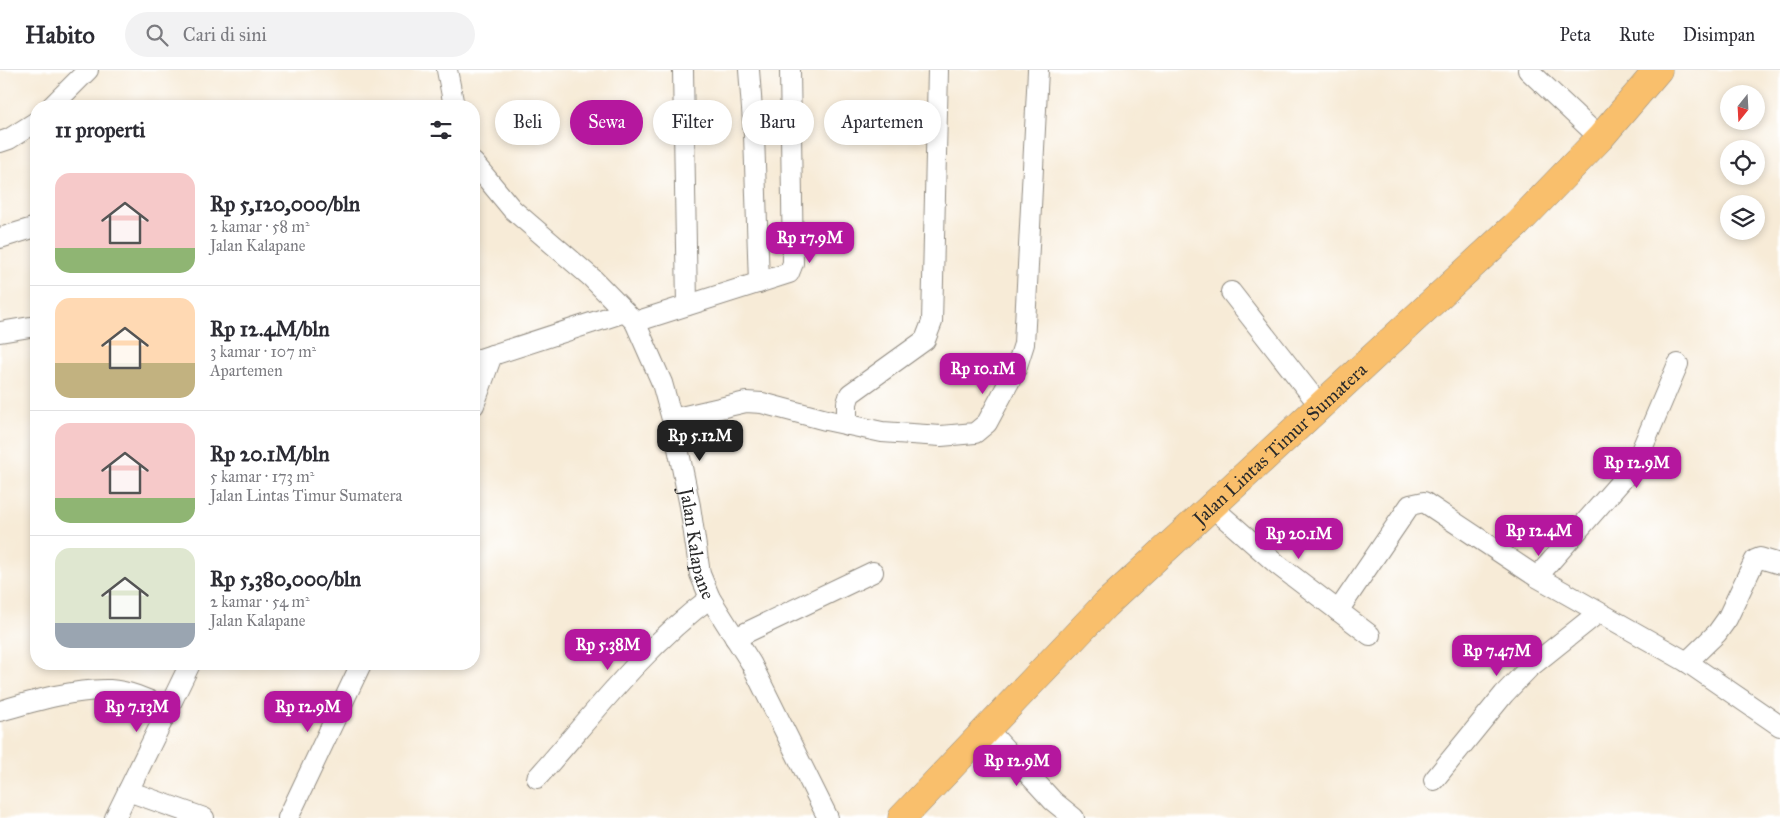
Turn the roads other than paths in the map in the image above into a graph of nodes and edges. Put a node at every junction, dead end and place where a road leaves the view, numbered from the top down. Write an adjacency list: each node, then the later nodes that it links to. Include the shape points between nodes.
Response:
1 (88, 70): 10 (street)
2 (447, 70): 11 (street)
3 (683, 70): 20 (street)
4 (749, 70): 18 (street)
5 (790, 70): 18 (street, via 793,263 789,273)
6 (938, 70): 29 (street, via 932,322 925,340 850,394)
7 (1038, 70): 29 (street, via 1024,344 1016,369 987,423 975,433 941,436 882,432)
8 (1528, 70): 13 (street)
9 (1658, 70): 13 (highway, Jalan Lintas Timur Sumatera)
10 (58, 100)
11 (453, 100)
12 (30, 126): 14 (street)
13 (1600, 138): 27 (highway, Jalan Lintas Timur Sumatera, via 1517,224)
14 (0, 142)
15 (480, 170): 21 (street, Jalan Kalapane, via 512,209 592,278)
16 (30, 229): 17 (street)
17 (0, 238)
18 (759, 283): 20 (street)
19 (1231, 292): 27 (street)
20 (687, 305): 21 (street)
21 (630, 317): 24 (street); 28 (street, Jalan Kalapane, via 662,383)
22 (30, 327): 23 (street)
23 (0, 332)
24 (483, 358): 26 (street)
25 (1678, 364): 33 (street, via 1631,470)
26 (480, 374)
27 (1320, 406): 30 (highway, Jalan Lintas Timur Sumatera)
28 (672, 419): 29 (street, via 746,402 762,403); 34 (street, Jalan Kalapane, via 690,506 697,562)
29 (847, 425)
30 (1211, 506): 35 (street, via 1278,565); 45 (highway, Jalan Lintas Timur Sumatera, via 1105,605)
31 (1780, 564): 39 (street, via 1760,558 1755,560 1727,619)
32 (873, 572): 38 (street)
33 (1537, 577): 35 (street, via 1424,502 1410,505); 36 (street)
34 (710, 598): 38 (street, Jalan Kalapane); 46 (street, via 680,620 654,647)
35 (1338, 611): 37 (street)
36 (1598, 613): 39 (street); 47 (street, via 1529,668)
37 (1370, 635)
38 (735, 638): 52 (street, Jalan Kalapane)
39 (1687, 662): 44 (street)
40 (187, 670): 42 (street)
41 (358, 670): 51 (street)
42 (168, 709): 43 (street, via 132,694 111,690 36,700); 48 (street)
43 (0, 712)
44 (1780, 726)
45 (986, 728): 53 (highway, Jalan Lintas Timur Sumatera); 54 (street, via 1053,801)
46 (537, 778)
47 (1434, 780)
48 (128, 791): 49 (street); 50 (street)
49 (115, 818)
50 (204, 818)
51 (288, 818)
52 (828, 818)
53 (902, 818)
54 (1074, 818)

